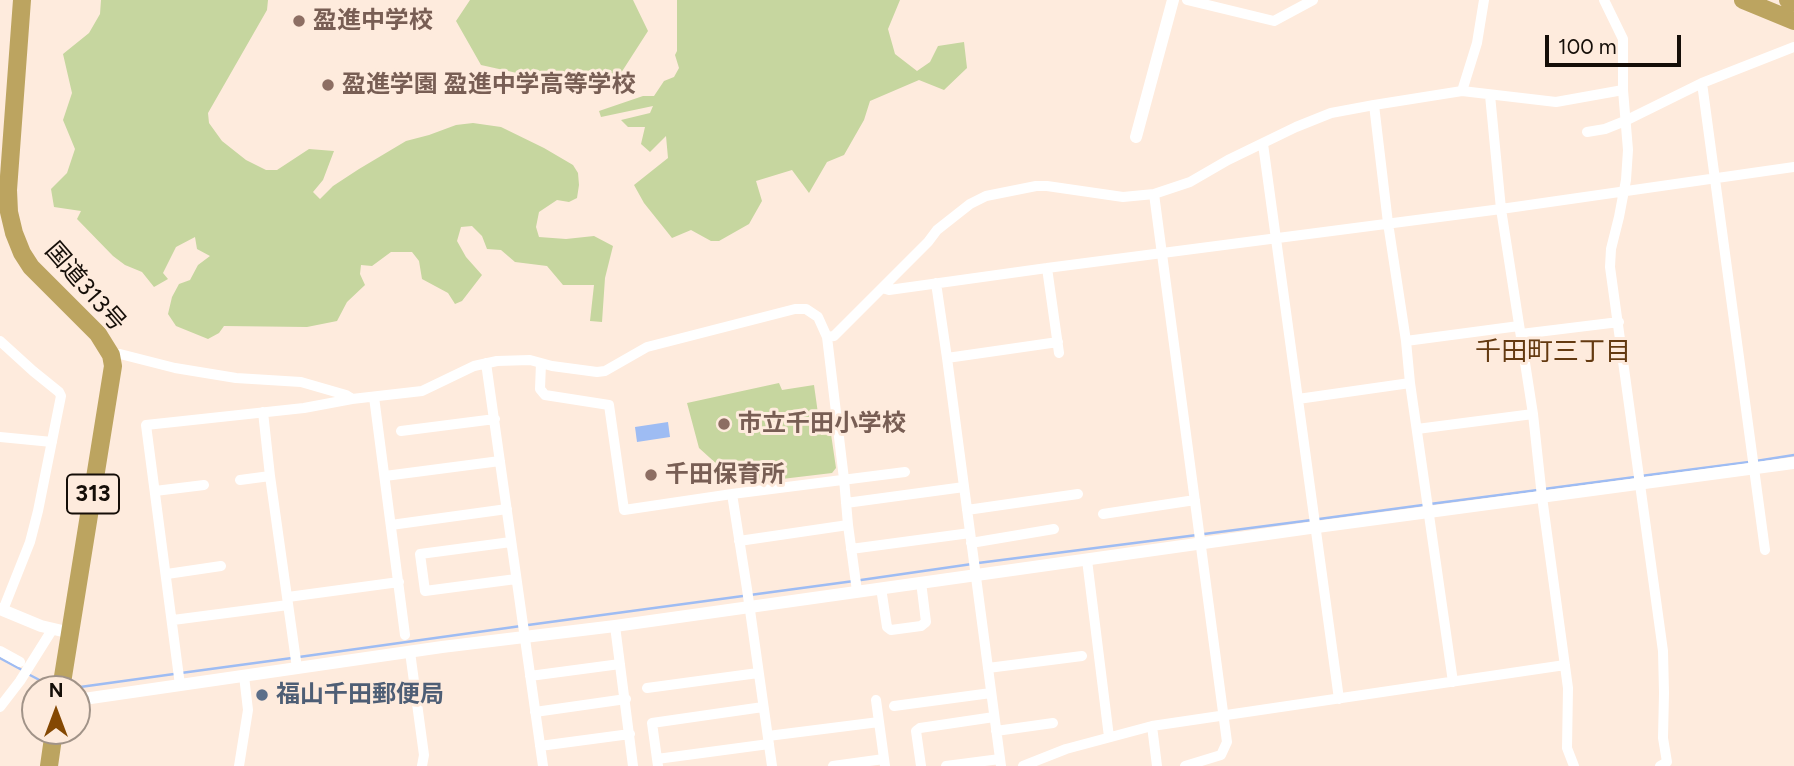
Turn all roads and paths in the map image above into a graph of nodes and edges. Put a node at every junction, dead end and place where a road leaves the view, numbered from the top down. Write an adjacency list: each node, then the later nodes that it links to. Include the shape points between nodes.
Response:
1 (22, 0): 37 (highway, 国道313号, via 8,190 13,233 31,267 98,334)
2 (1173, 0): 19 (street)
3 (1187, 0): 4 (street, via 1274,21)
4 (1313, 0)
5 (1483, 0): 14 (street, via 1478,43)
6 (1604, 0): 13 (street, via 1623,39)
7 (1743, 0): 10 (highway)
8 (1788, 0): 9 (highway)
9 (1794, 2)
10 (1794, 21)
11 (1794, 47): 12 (street)
12 (1702, 83): 17 (street); 22 (street)
13 (1623, 90): 15 (street, via 1556,102); 17 (street)
14 (1462, 92): 15 (street); 16 (street)
15 (1489, 95): 25 (street)
16 (1374, 105): 20 (street, via 1331,113); 26 (street)
17 (1625, 121): 18 (street); 23 (street)
18 (1587, 132)
19 (1136, 137)
20 (1263, 144): 24 (street, via 1189,182); 27 (street)
21 (1794, 167): 22 (street)
22 (1714, 179): 23 (street); 53 (street)
23 (1624, 191): 25 (street); 32 (street, via 1610,267)
24 (1154, 194): 28 (street); 31 (street, via 1123,197 1036,186 986,196 937,230)
25 (1501, 209): 26 (street); 33 (street)
26 (1388, 223): 27 (street); 36 (street)
27 (1275, 238): 28 (street); 44 (street)
28 (1163, 252): 29 (street); 67 (street)
29 (1047, 268): 30 (street); 38 (street, via 1058,347)
30 (936, 283): 31 (street); 38 (street)
31 (882, 288): 34 (street, via 834,336)
32 (1619, 322): 33 (street); 59 (street)
33 (1520, 330): 36 (street); 46 (street)
34 (827, 337): 40 (street, via 818,317 806,309 795,309 647,346 605,371); 58 (street)
35 (0, 341): 51 (street, via 59,392)
36 (1406, 341): 41 (street)
37 (111, 355): 43 (street, via 236,378 301,382); 99 (highway, 国道313号 / 313, via 113,376)
38 (947, 358): 62 (street)
39 (486, 363): 40 (street); 42 (street, via 422,391); 47 (street)
40 (541, 363): 65 (street, via 540,388 545,395 610,405 624,510)
41 (1410, 383): 44 (street); 48 (street)
42 (374, 397): 43 (street); 56 (street)
43 (352, 399): 45 (street)
44 (1298, 399): 73 (street)
45 (263, 412): 57 (street); 63 (street, via 146,425)
46 (1533, 414): 48 (street); 64 (street)
47 (495, 419): 49 (street); 52 (street)
48 (1417, 429): 69 (street)
49 (401, 431)
50 (0, 437): 51 (street)
51 (52, 442): 94 (street, via 30,542)
52 (500, 461): 56 (street); 70 (street)
53 (1754, 463): 54 (street); 59 (street); 82 (street)
54 (1794, 463)
55 (905, 472): 58 (street)
56 (385, 476): 74 (street)
57 (270, 477): 60 (street); 93 (street)
58 (844, 479): 65 (street); 68 (street)
59 (1640, 479): 64 (street); 152 (street, via 1663,651 1667,762)
60 (240, 480)
61 (204, 485): 63 (street)
62 (964, 487): 68 (street); 71 (street)
63 (155, 491): 86 (street)
64 (1542, 492): 69 (street); 106 (street)
65 (732, 494): 79 (street)
66 (1078, 494): 71 (street)
67 (1195, 500): 72 (street); 78 (street)
68 (846, 503): 75 (street)
69 (1428, 507): 73 (street); 114 (street)
70 (507, 509): 74 (street); 80 (street)
71 (967, 510): 77 (street)
72 (1103, 514)
73 (1316, 522): 78 (street); 119 (street)
74 (391, 525): 88 (street)
75 (848, 525): 79 (street); 81 (street)
76 (1054, 529): 77 (street)
77 (970, 538): 81 (street); 85 (street)
78 (1201, 538): 83 (street); 125 (street)
79 (739, 541): 92 (street)
80 (511, 542): 87 (street); 87 (street, via 420,554 425,591)
81 (851, 549): 90 (street)
82 (1765, 550)
83 (1087, 559): 85 (street); 132 (street)
84 (221, 566): 86 (street)
85 (974, 568): 89 (street); 108 (street)
86 (167, 574): 95 (street)
87 (516, 579): 98 (street)
88 (399, 582): 93 (street); 100 (street)
89 (921, 582): 91 (street); 91 (street, via 926,622 921,626 887,627)
90 (856, 584): 91 (street); 92 (street)
91 (881, 588)
92 (748, 600): 96 (street); 109 (street)
93 (288, 601): 95 (street); 104 (street)
94 (1, 609): 97 (street)
95 (173, 620): 113 (street)
96 (615, 626): 98 (street); 105 (street)
97 (52, 629): 99 (street); 107 (street)
98 (524, 630): 102 (street); 112 (street)
99 (71, 634): 110 (highway, 国道313号 / 313)
100 (405, 635)
101 (0, 651): 107 (street)
102 (410, 652): 104 (street); 136 (street)
103 (1082, 656): 108 (street)
104 (296, 661): 111 (street)
105 (620, 664): 112 (street); 118 (street)
106 (1564, 664): 114 (street); 151 (street, via 1567,748)
107 (24, 666): 121 (street, via 20,681)
108 (988, 668): 116 (street)
109 (758, 673): 115 (street); 123 (street)
110 (64, 675)
111 (244, 676): 113 (street); 141 (street, via 248,710)
112 (530, 676): 124 (street)
113 (179, 677): 117 (street)
114 (1453, 682): 119 (street)
115 (647, 688)
116 (991, 693): 122 (street); 126 (street)
117 (91, 697)
118 (625, 699): 124 (street); 131 (street)
119 (1339, 699): 125 (street)
120 (876, 700): 127 (street)
121 (0, 706)
122 (894, 706)
123 (763, 707): 133 (street); 138 (street, via 652,723)
124 (535, 712): 135 (street)
125 (1225, 715): 129 (street); 150 (street, via 1227,742 1221,755)
126 (994, 717): 130 (street); 146 (street, via 920,728 916,731)
127 (879, 722): 133 (street); 139 (street)
128 (1054, 723): 130 (street)
129 (1152, 726): 132 (street); 149 (street)
130 (996, 731): 137 (street)
131 (630, 734): 135 (street); 143 (street)
132 (1109, 737): 148 (street)
133 (768, 740): 138 (street); 144 (street)
134 (52, 745): 140 (highway)
135 (540, 746): 142 (street)
136 (424, 762)
137 (1000, 762): 147 (street)
138 (657, 763)
139 (885, 763): 145 (street)
140 (49, 766)
141 (239, 766)
142 (543, 766)
143 (633, 766)
144 (772, 766)
145 (833, 766)
146 (921, 766)
147 (946, 766)
148 (1023, 766)
149 (1157, 766)
150 (1185, 766)
151 (1574, 766)
152 (1660, 766)

